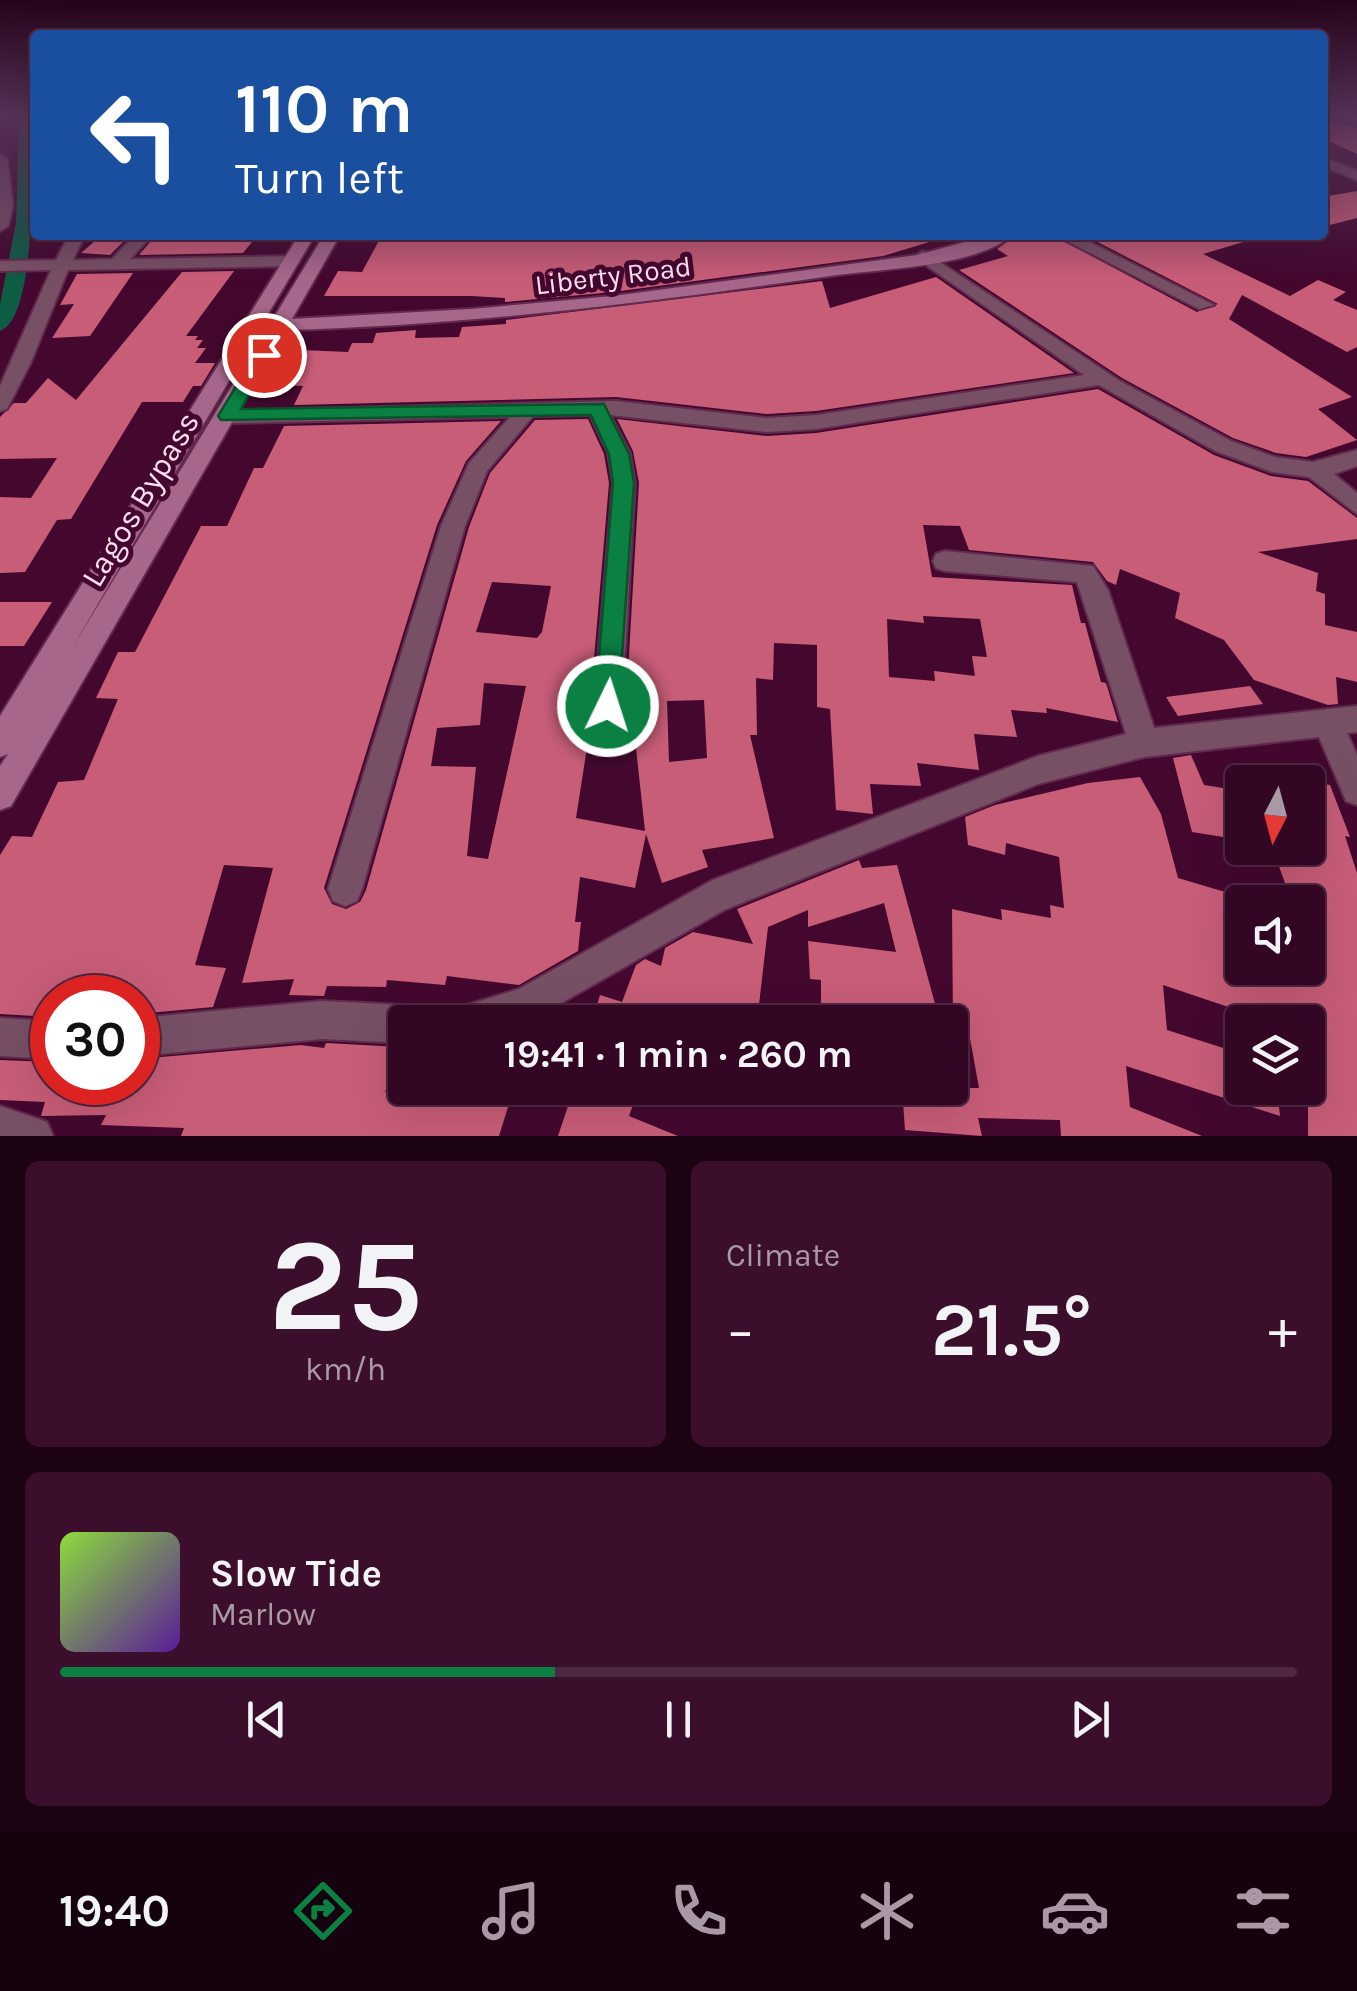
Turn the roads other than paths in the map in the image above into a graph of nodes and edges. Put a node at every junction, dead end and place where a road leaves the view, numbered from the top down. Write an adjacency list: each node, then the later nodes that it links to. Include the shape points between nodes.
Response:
1 (1, 170): 2 (street)
2 (0, 226)
3 (74, 240): 12 (street)
4 (139, 240): 11 (street)
5 (304, 240): 10 (main road, Lagos Bypass)
6 (329, 240): 15 (main road, Lagos Bypass)
7 (985, 240): 9 (main road, Liberty Road)
8 (1073, 240): 14 (street)
9 (923, 256): 15 (main road, Liberty Road, via 588,308); 17 (street)
10 (292, 260): 11 (street); 16 (main road, Lagos Bypass)
11 (118, 262): 12 (street)
12 (58, 264): 13 (street); 18 (street, via 39,330)
13 (0, 266)
14 (1205, 305)
15 (282, 324): 16 (main road, Liberty Road); 21 (main road, Lagos Bypass)
16 (256, 325): 28 (main road, Lagos Bypass)
17 (1105, 378): 19 (street, via 767,425); 23 (street, via 1224,445)
18 (0, 404)
19 (597, 408): 20 (street); 26 (street, via 619,454 624,483)
20 (528, 409): 21 (street); 32 (street, via 477,468 453,526)
21 (228, 416): 31 (main road, Lagos Bypass)
22 (1357, 458): 23 (street)
23 (1316, 471): 24 (street)
24 (1357, 506)
25 (945, 561): 29 (street, via 1084,574 1095,590)
26 (608, 706)
27 (1342, 720): 29 (street); 30 (street)
28 (0, 743)
29 (1144, 743): 33 (street, via 1038,770 730,890)
30 (1354, 774)
31 (0, 795)
32 (344, 890)
33 (523, 1005)
34 (388, 1023): 35 (street, via 322,1020)
35 (160, 1036)
36 (0, 1037): 37 (street)
37 (30, 1039)
38 (0, 1126): 39 (street)
39 (33, 1136)

